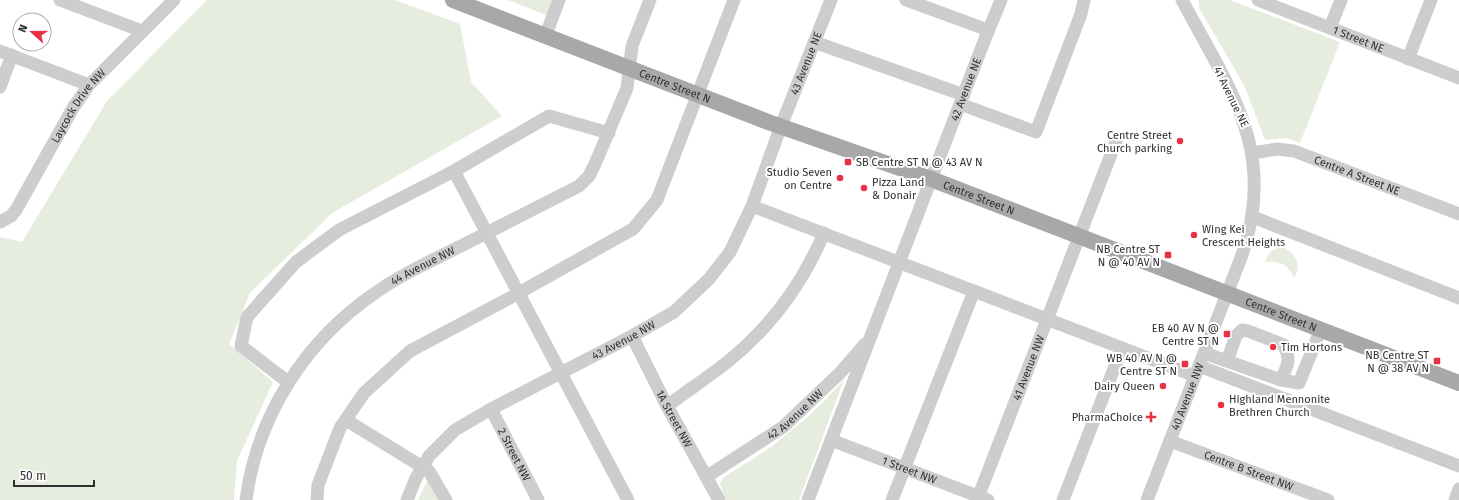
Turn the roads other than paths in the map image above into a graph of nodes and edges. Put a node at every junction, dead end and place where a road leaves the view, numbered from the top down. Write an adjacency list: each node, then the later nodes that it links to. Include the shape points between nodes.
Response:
1 (60, 0): 17 (street)
2 (174, 0): 17 (street, Laycock Drive NW)
3 (453, 0): 18 (main road, Centre Street N)
4 (559, 0): 18 (street)
5 (650, 0): 22 (street, 44 Avenue NW, via 632,46)
6 (734, 0): 26 (street)
7 (830, 0): 19 (street, 43 Avenue NE)
8 (906, 0): 16 (street)
9 (1001, 0): 16 (street, 42 Avenue NE)
10 (1084, 0): 27 (street, via 1036,132)
11 (1182, 0): 31 (street, 41 Avenue NE, via 1231,93 1248,132)
12 (1258, 0): 15 (street, 1 Street NE)
13 (1341, 0): 15 (street)
14 (1431, 0): 21 (street)
15 (1330, 28): 21 (street, 1 Street NE)
16 (988, 30): 27 (street, 42 Avenue NE)
17 (142, 32): 24 (street, Laycock Drive NW)
18 (545, 37): 22 (main road, Centre Street N)
19 (814, 42): 27 (street); 28 (street, 43 Avenue NE)
20 (6, 53): 24 (street); 25 (street)
21 (1408, 59): 23 (street, 1 Street NE)
22 (629, 68): 26 (main road, Centre Street N); 29 (street, 44 Avenue NW, via 627,88)
23 (1459, 78)
24 (89, 85): 37 (street, Laycock Drive NW, via 73,108 16,210)
25 (0, 87)
26 (698, 95): 28 (main road, Centre Street N); 43 (street, via 656,200 633,229)
27 (962, 100): 33 (street, 42 Avenue NE)
28 (781, 126): 33 (main road, Centre Street N); 34 (street, 43 Avenue NW)
29 (609, 134): 32 (street, via 549,116); 38 (street, 44 Avenue NW, via 589,176 579,186)
30 (1117, 139): 40 (street)
31 (1253, 153): 35 (street, Centre A Street NE, via 1276,149 1294,151); 36 (street, 41 Avenue NE)
32 (454, 171): 38 (street); 56 (street, via 339,230 296,262 247,318 241,346)
33 (931, 179): 40 (main road, Centre Street N); 41 (street, 42 Avenue NW)
34 (752, 206): 39 (street); 48 (street, 43 Avenue NW, via 735,243 709,279 674,312)
35 (1459, 214)
36 (1253, 217): 44 (street, 41 Avenue NE, via 1246,244); 45 (street)
37 (0, 222)
38 (487, 232): 43 (street); 56 (street, 44 Avenue NW, via 392,282 359,304 314,347)
39 (824, 234): 41 (street); 58 (street, via 796,289 764,328 726,363)
40 (1079, 235): 44 (main road, Centre Street N); 46 (street, 41 Avenue NW)
41 (899, 262): 42 (street); 49 (street, 42 Avenue NW)
42 (974, 291): 46 (street); 65 (street)
43 (520, 293): 54 (street); 60 (street, via 410,351 364,393)
44 (1227, 293): 47 (main road, Centre Street N); 51 (street, 40 Avenue NW)
45 (1459, 298)
46 (1047, 319): 50 (street); 68 (street, 41 Avenue NW)
47 (1321, 329): 55 (street, via 1299,383); 57 (main road, Centre Street N)
48 (632, 336): 54 (street, 43 Avenue NW); 58 (street, 1A Street NW)
49 (870, 337): 61 (street, 42 Avenue NW); 66 (street, 42 Avenue NW, via 840,373 783,427)
50 (1122, 348): 53 (street); 78 (street)
51 (1204, 353): 52 (street); 53 (street, 40 Avenue NW)
52 (1227, 361): 55 (street); 55 (street, via 1236,336 1242,330 1248,331 1284,344 1289,355 1288,365)
53 (1197, 371): 62 (street, 40 Avenue NW); 64 (street)
54 (562, 372): 59 (street, 43 Avenue NW); 74 (street)
55 (1281, 380)
56 (288, 382): 69 (street, 44 Avenue NW, via 260,440)
57 (1459, 383)
58 (667, 406): 66 (street, 1A Street NW)
59 (490, 408): 63 (street, 43 Avenue NW, via 450,434); 73 (street, 2 Street NW)
60 (346, 420): 63 (street); 70 (street, via 340,428 318,485)
61 (831, 440): 65 (street, 1 Street NW); 76 (street, 42 Avenue NW)
62 (1170, 440): 79 (street, 40 Avenue NW); 80 (street, Centre B Street NW)
63 (422, 466): 71 (street, 43 Avenue NW); 72 (street, via 432,474)
64 (1459, 466)
65 (905, 468): 68 (street, 1 Street NW); 77 (street)
66 (706, 477): 75 (street, 1A Street NW)
67 (1459, 489): 81 (street)
68 (981, 499)
69 (246, 500)
70 (317, 500)
71 (407, 500)
72 (446, 500)
73 (538, 500)
74 (628, 500)
75 (719, 500)
76 (808, 500)
77 (892, 500)
78 (1063, 500)
79 (1147, 500)
80 (1328, 500)
81 (1455, 500)

